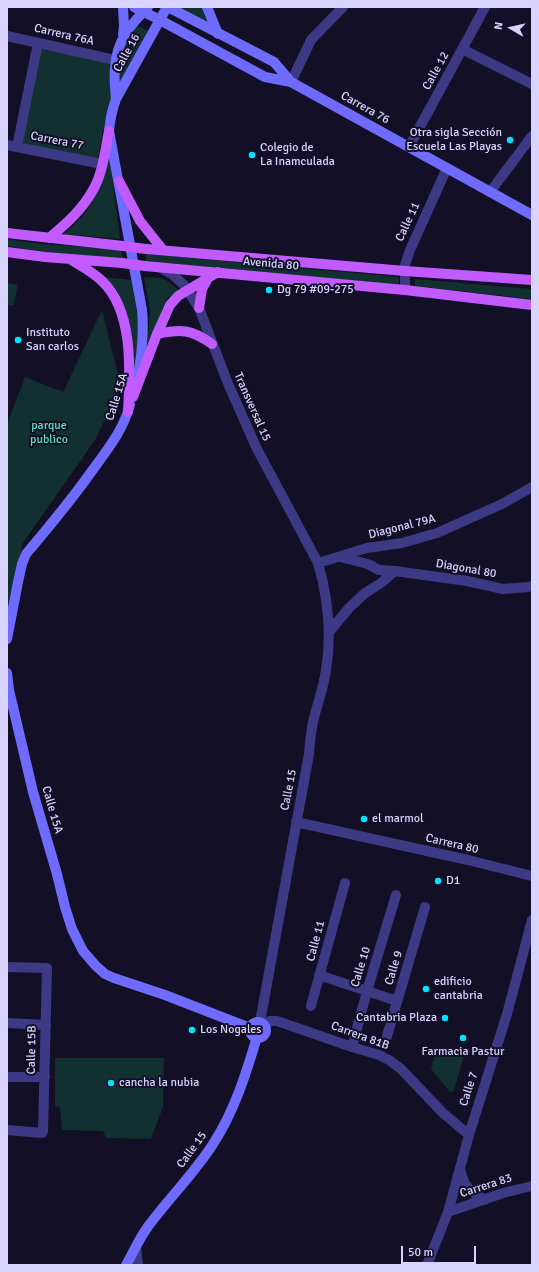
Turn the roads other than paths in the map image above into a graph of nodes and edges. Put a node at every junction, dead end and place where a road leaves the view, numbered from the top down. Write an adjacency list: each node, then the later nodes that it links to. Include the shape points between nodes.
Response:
1 (123, 7): 12 (street, via 124,26)
2 (134, 7): 7 (street, Carrera 76)
3 (167, 7): 8 (street, Calle 16); 9 (street, Carrera 76)
4 (207, 7): 9 (street)
5 (343, 7): 15 (street, via 311,40)
6 (486, 7): 13 (street, Calle 12)
7 (146, 9): 8 (street, Carrera 76); 12 (street, Calle 16, via 132,23)
8 (160, 20): 15 (street, Carrera 76, via 265,77); 17 (street, Calle 16)
9 (218, 34): 15 (street, Carrera 76, via 274,62)
10 (7, 36): 11 (street, Carrera 76A)
11 (38, 43): 14 (street, Carrera 76A); 20 (street)
12 (119, 48): 14 (street, Calle 16)
13 (462, 49): 16 (street); 21 (street, Calle 12)
14 (115, 60): 17 (street, Calle 16)
15 (291, 82): 21 (street, Carrera 76)
16 (532, 84)
17 (116, 99): 18 (street, Calle 16)
18 (110, 131): 22 (main road); 24 (street, Calle 15A)
19 (532, 136): 25 (street)
20 (12, 146): 22 (street, Carrera 77)
21 (409, 147): 23 (street, Carrera 76)
22 (102, 164): 28 (main road, via 93,190 82,208)
23 (448, 168): 25 (street, Carrera 76); 33 (street, Calle 11, via 414,239)
24 (119, 181): 29 (main road, via 140,222); 43 (street, Calle 15A, via 143,323 142,353)
25 (490, 192): 26 (street, Carrera 76)
26 (532, 215)
27 (7, 233): 28 (main road, Avenida 80)
28 (49, 238): 29 (main road, Avenida 80, bridge)
29 (163, 250): 33 (main road, Avenida 80)
30 (7, 252): 31 (main road, Avenida 80)
31 (70, 259): 32 (main road, Avenida 80, bridge); 44 (main road, via 102,282 118,304 128,351)
32 (159, 267): 34 (main road, Avenida 80); 37 (street, Transversal 15, via 178,279)
33 (405, 271): 36 (main road, Avenida 80); 38 (street, Calle 11)
34 (218, 272): 35 (main road); 38 (main road, Avenida 80)
35 (207, 279): 37 (main road); 40 (main road, via 202,289)
36 (532, 280)
37 (188, 290): 40 (street, Transversal 15); 41 (main road, via 173,301)
38 (405, 290): 39 (main road, Avenida 80)
39 (532, 305)
40 (199, 308): 42 (street, Transversal 15)
41 (157, 334): 42 (main road, via 182,330); 43 (main road)
42 (212, 344): 48 (street, Transversal 15, via 256,447)
43 (133, 396): 44 (street, Calle 15A)
44 (128, 412): 53 (street, Calle 15A, via 122,428 81,487 26,554)
45 (532, 488): 46 (street, Diagonal 79A, via 437,533 402,543)
46 (367, 548): 47 (street, Diagonal 79A); 49 (street)
47 (340, 557): 48 (street, Diagonal 79A); 49 (street, Diagonal 80)
48 (318, 564): 52 (street, Calle 15, via 324,582)
49 (368, 564): 50 (street, Diagonal 80, via 379,570)
50 (395, 571): 51 (street, Diagonal 80, via 503,589); 52 (street, via 365,593)
51 (532, 586)
52 (330, 631): 55 (street, Calle 15, via 327,669 314,715)
53 (7, 639)
54 (7, 673): 69 (street, Calle 15A, via 33,792 67,914 83,950 105,974)
55 (296, 822): 56 (street, Carrera 80); 67 (street, Calle 15)
56 (532, 876)
57 (345, 883): 62 (street, Calle 11)
58 (396, 895): 63 (street, Calle 10)
59 (425, 907): 64 (street, Calle 9)
60 (532, 920): 76 (street, Calle 7, via 507,1014)
61 (7, 967): 68 (street, Calle 15B, via 47,968)
62 (320, 975): 63 (street); 65 (street, Calle 11)
63 (367, 991): 64 (street); 72 (street, Calle 10)
64 (397, 1001): 70 (street, Calle 9)
65 (311, 1006)
66 (7, 1023): 68 (street)
67 (262, 1024): 69 (street, via 254,1023); 71 (street, via 265,1033); 72 (street, Carrera 81B, via 277,1021)
68 (46, 1025): 74 (street, Calle 15B)
69 (250, 1028): 71 (street, via 252,1034)
70 (387, 1036)
71 (257, 1037): 81 (street, Calle 15, via 238,1097 222,1129 185,1182 147,1228)
72 (352, 1047): 76 (street, Carrera 81B, via 379,1055 401,1069 443,1113)
73 (7, 1077): 74 (street)
74 (45, 1077): 75 (street, Calle 15B, via 42,1134)
75 (7, 1130)
76 (469, 1135): 77 (street, Calle 7)
77 (460, 1169): 79 (street, via 467,1188); 80 (street, Calle 7)
78 (532, 1186): 79 (street, Carrera 83)
79 (485, 1200): 80 (street, Carrera 83)
80 (448, 1212): 84 (street, Calle 7)
81 (136, 1248): 82 (street, Calle 15); 83 (street)
82 (126, 1265)
83 (138, 1265)
84 (427, 1265)

